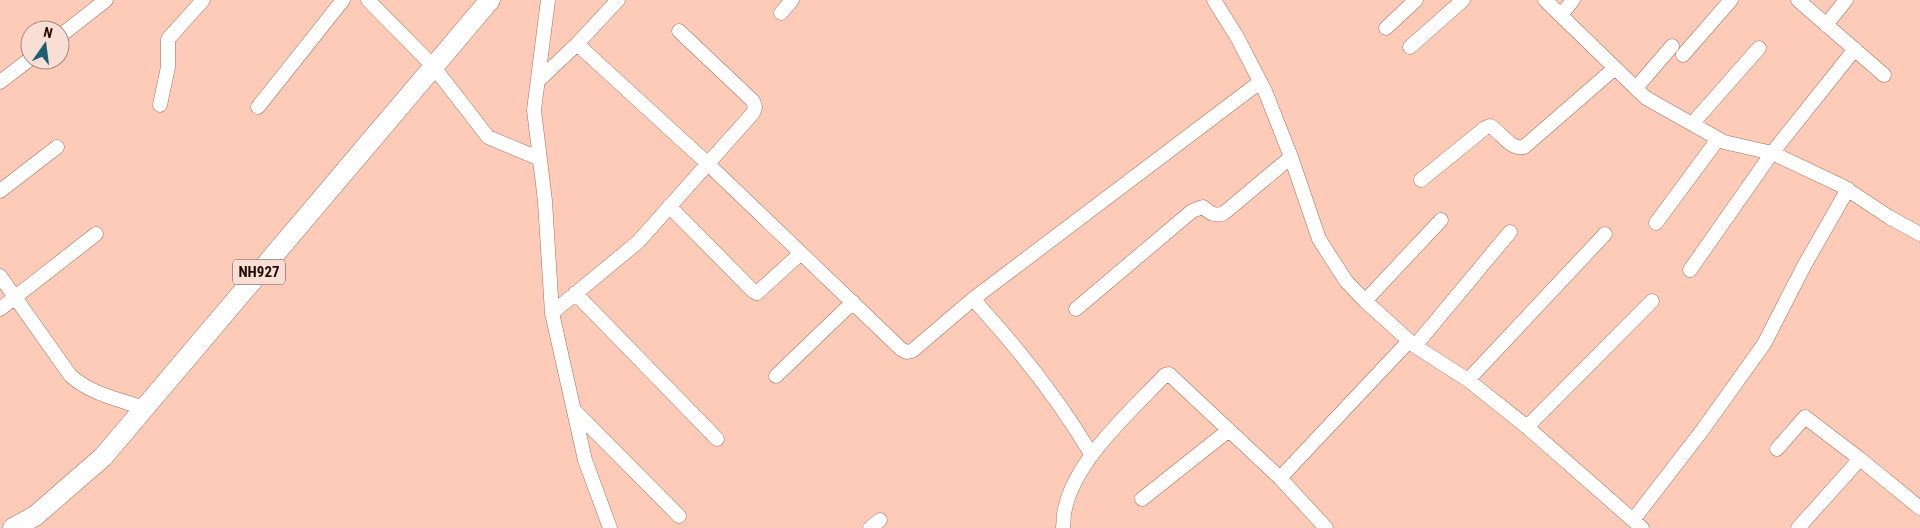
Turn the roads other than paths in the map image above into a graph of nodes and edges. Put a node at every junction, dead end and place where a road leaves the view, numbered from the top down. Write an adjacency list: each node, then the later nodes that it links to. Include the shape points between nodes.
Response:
1 (106, 0): 20 (street)
2 (203, 0): 35 (street, via 168,39 168,67)
3 (343, 0): 36 (street)
4 (368, 0): 27 (street)
5 (490, 0): 27 (highway, NH927)
6 (548, 0): 31 (street)
7 (618, 0): 23 (street)
8 (792, 0): 17 (street)
9 (1214, 0): 33 (street)
10 (1416, 0): 21 (street)
11 (1463, 0): 24 (street)
12 (1545, 0): 18 (street)
13 (1573, 0): 18 (street)
14 (1731, 0): 34 (street)
15 (1798, 0): 19 (street)
16 (1846, 0): 19 (street)
17 (781, 13)
18 (1561, 15): 29 (street)
19 (1826, 25): 26 (street)
20 (70, 28)
21 (1386, 28)
22 (679, 31): 43 (street, via 753,101 755,107)
23 (577, 44): 31 (street); 43 (street)
24 (1410, 47)
25 (1759, 48): 37 (street)
26 (1854, 49): 30 (street); 40 (street)
27 (433, 66): 42 (street, via 488,138); 69 (highway, NH927)
28 (20, 67): 32 (street)
29 (1615, 68): 34 (street); 44 (street, via 1524,147 1513,145 1490,126)
30 (1884, 75)
31 (538, 81): 42 (street, via 534,110)
32 (0, 82)
33 (1260, 82): 41 (street); 59 (street)
34 (1636, 88): 37 (street, via 1646,98)
35 (160, 105)
36 (258, 107)
37 (1692, 124): 38 (street)
38 (1718, 139): 40 (street); 49 (street)
39 (57, 147): 46 (street)
40 (1772, 153): 45 (street); 55 (street)
41 (1291, 157): 60 (street, via 1323,246 1346,281); 64 (street, via 1224,213 1218,216 1203,208 1192,211)
42 (540, 159): 65 (street)
43 (707, 162): 47 (street); 54 (street)
44 (1421, 180)
45 (1848, 189): 53 (street); 81 (street, via 1764,344)
46 (0, 191)
47 (669, 206): 54 (street, via 757,293); 57 (street, via 638,242)
48 (1441, 220): 60 (street)
49 (1656, 223)
50 (1510, 232): 66 (street)
51 (96, 234): 58 (street)
52 (1605, 234): 68 (street)
53 (1920, 234)
54 (801, 253): 61 (street)
55 (1690, 270)
56 (0, 276): 58 (street)
57 (575, 294): 65 (street); 73 (street)
58 (16, 297): 63 (street); 69 (street, via 70,375 80,384 88,390)
59 (973, 299): 61 (street, via 907,352); 75 (street, via 1006,335 1074,425)
60 (1365, 301): 66 (street)
61 (853, 302): 67 (street)
62 (1652, 302): 71 (street)
63 (0, 308)
64 (1076, 309)
65 (552, 313): 70 (street)
66 (1412, 343): 68 (street); 77 (street)
67 (776, 376)
68 (1468, 380): 71 (street)
69 (144, 408): 82 (highway, NH927, via 103,457 35,516)
70 (574, 410): 80 (street); 83 (street, via 585,460)
71 (1527, 427): 81 (street)
72 (1229, 430): 75 (street, via 1169,374); 77 (street); 78 (street)
73 (717, 439)
74 (1777, 448): 76 (street, via 1805,417)
75 (1091, 454): 84 (street, via 1064,509)
76 (1860, 459): 79 (street); 86 (street)
77 (1280, 478): 85 (street)
78 (1142, 499)
79 (1920, 508)
80 (679, 516)
81 (1638, 524)
82 (14, 528)
83 (610, 528)
84 (1063, 528)
85 (1326, 528)
86 (1798, 528)

